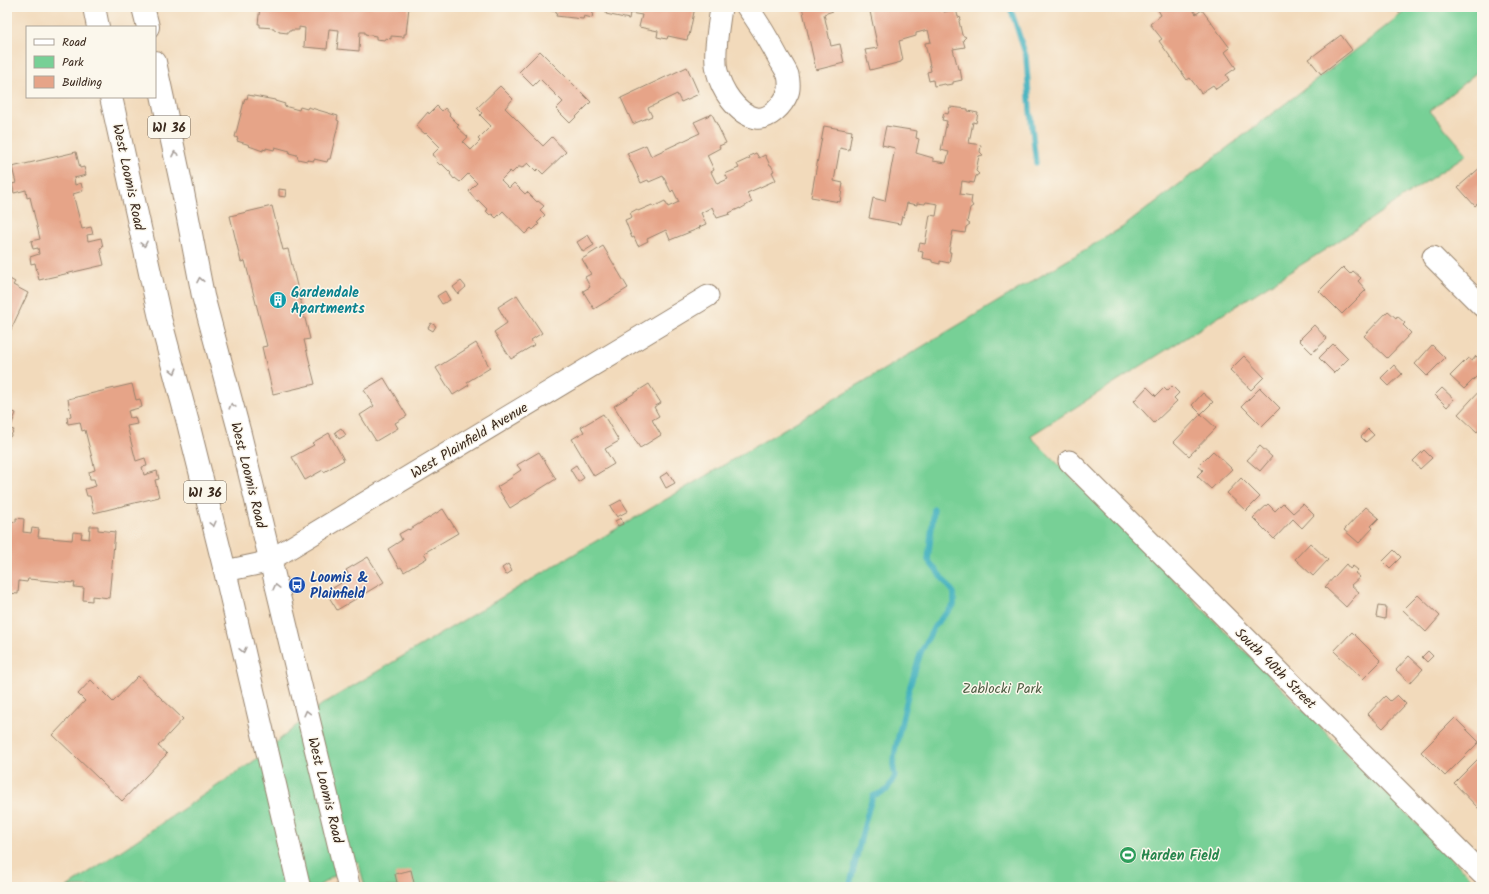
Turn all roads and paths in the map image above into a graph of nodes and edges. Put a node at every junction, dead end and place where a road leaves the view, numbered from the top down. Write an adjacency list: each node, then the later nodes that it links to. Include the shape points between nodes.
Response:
1 (94, 7): 5 (main road)
2 (143, 7): 6 (main road)
3 (721, 7): 4 (street, via 716,46 717,70 726,93 734,104 744,113 757,118 770,115 781,105 789,92 788,75 762,27)
4 (747, 7)
5 (98, 26)
6 (148, 26)
7 (156, 67): 13 (main road, West Loomis Road / WI 36, one-way to 7, via 203,296)
8 (111, 98): 14 (main road, West Loomis Road / WI 36, one-way to 14, via 160,318)
9 (1433, 257): 11 (street)
10 (708, 296): 13 (street, West Plainfield Avenue)
11 (1482, 306)
12 (1069, 461): 15 (street, South 40th Street)
13 (270, 560): 14 (street, West Plainfield Avenue); 17 (main road, West Loomis Road / WI 36, one-way to 13)
14 (225, 571): 16 (main road, West Loomis Road / WI 36, one-way to 16)
15 (1482, 874)
16 (299, 887)
17 (349, 887)

